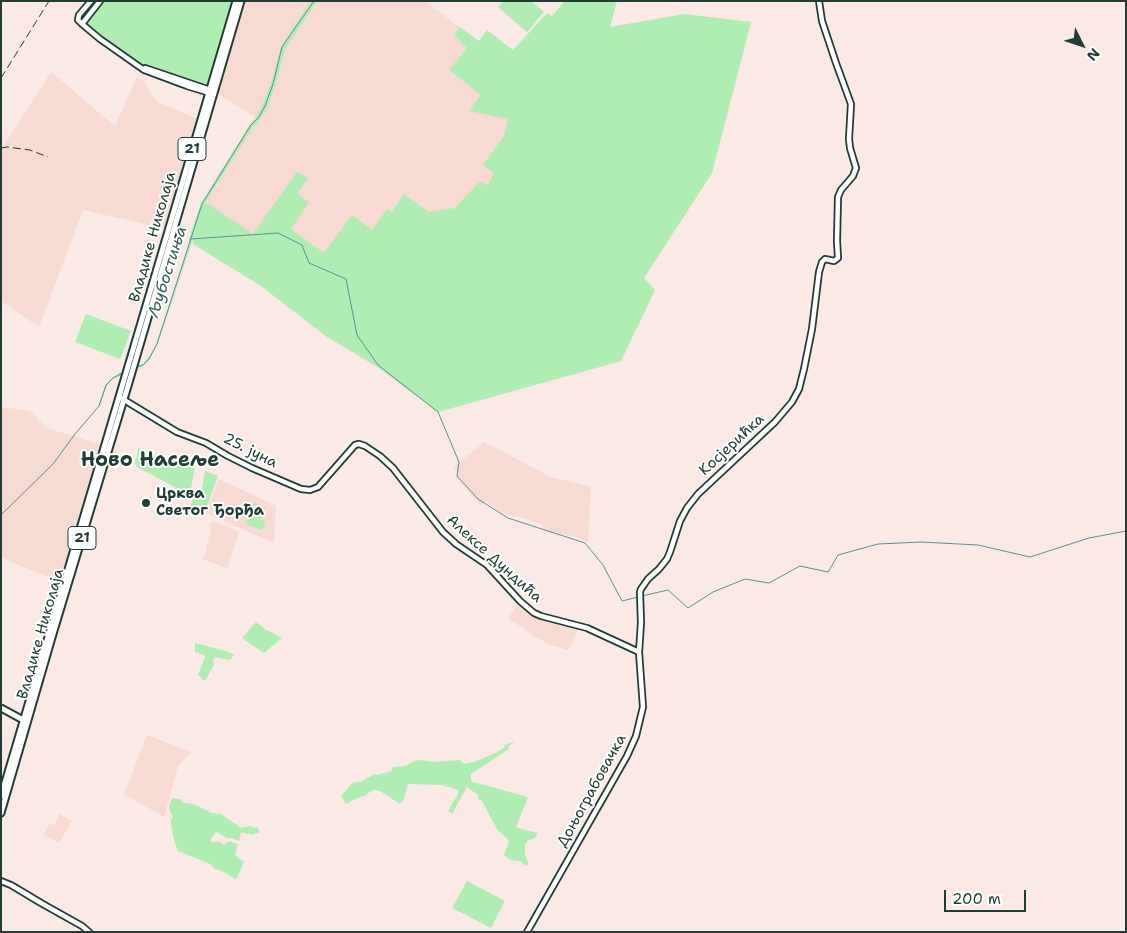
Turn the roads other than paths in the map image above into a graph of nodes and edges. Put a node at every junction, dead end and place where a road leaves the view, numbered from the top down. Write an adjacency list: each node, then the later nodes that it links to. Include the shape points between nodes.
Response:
1 (91, 1): 6 (street, via 78,17)
2 (100, 1): 6 (street)
3 (236, 1): 7 (main road, Владике Николаја / 21)
4 (241, 1): 7 (main road, Владике Николаја / 21)
5 (819, 1): 10 (street, Косјерићка, via 822,21 852,108 849,139 855,170 838,197 837,260 825,259 822,262 804,369 792,402 698,494 680,521 667,559 643,585 640,592)
6 (82, 24): 7 (street, via 144,70)
7 (211, 92): 8 (main road, Владике Николаја / 21)
8 (122, 398): 9 (street, 25. јуна, via 177,432 206,442 228,456 301,490 318,487); 12 (main road, Владике Николаја / 21); 14 (main road, Владике Николаја / 21)
9 (359, 444): 10 (street, Алексе Дундића, via 375,452 393,468 443,532 487,565 534,613 588,628)
10 (639, 652): 19 (street, Доњограбовачка, via 643,707 634,744)
11 (3, 709): 13 (main road); 14 (main road, via 16,721)
12 (27, 710): 13 (main road); 14 (main road, Владике Николаја / 21)
13 (15, 716): 14 (main road)
14 (26, 723): 15 (main road, Владике Николаја); 16 (main road, Владике Николаја)
15 (1, 796)
16 (1, 813)
17 (1, 881): 18 (street)
18 (89, 932)
19 (526, 932)

